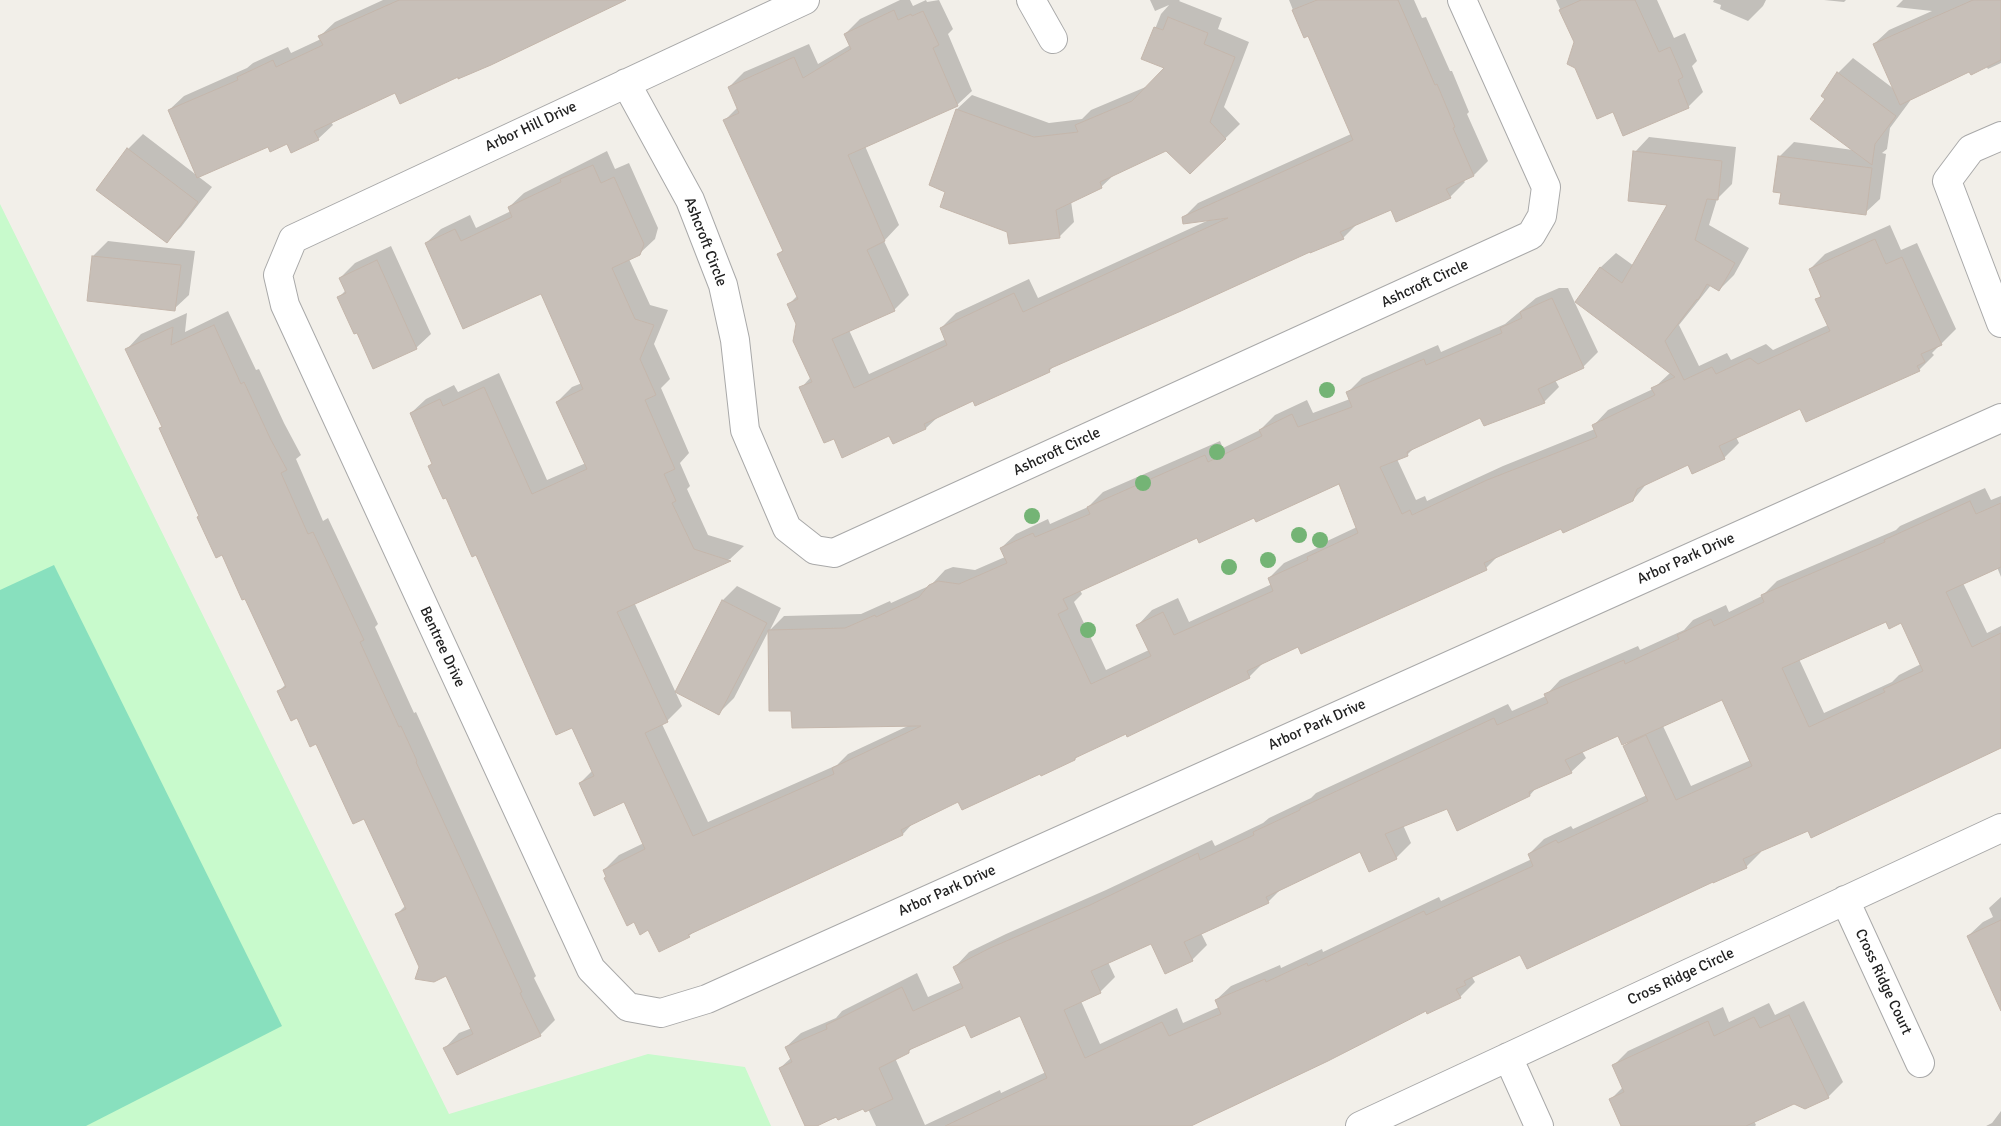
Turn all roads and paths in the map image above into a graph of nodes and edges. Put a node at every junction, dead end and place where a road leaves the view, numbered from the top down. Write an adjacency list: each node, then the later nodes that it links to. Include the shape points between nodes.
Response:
1 (805, 0): 5 (street, Arbor Hill Drive)
2 (1031, 0): 4 (street)
3 (1462, 0): 5 (street, Ashcroft Circle, via 1546,187 1542,216 1531,235 834,553 815,550 787,528 745,430 735,340 723,285 690,200)
4 (1053, 39)
5 (626, 83): 7 (street, Arbor Hill Drive, via 293,239)
6 (2001, 136): 8 (street, via 1971,149 1948,181)
7 (278, 275): 12 (street, Bentree Drive, via 285,305 591,970)
8 (2001, 323)
9 (2001, 418): 12 (street, Arbor Park Drive, via 707,999 660,1013)
10 (2001, 828): 11 (street, Cross Ridge Circle)
11 (1845, 900): 13 (street, Cross Ridge Circle); 14 (street, Cross Ridge Court)
12 (628, 1007)
13 (1508, 1057): 15 (street, Cross Ridge Circle); 16 (street)
14 (1920, 1063)
15 (1360, 1126)
16 (1539, 1126)

